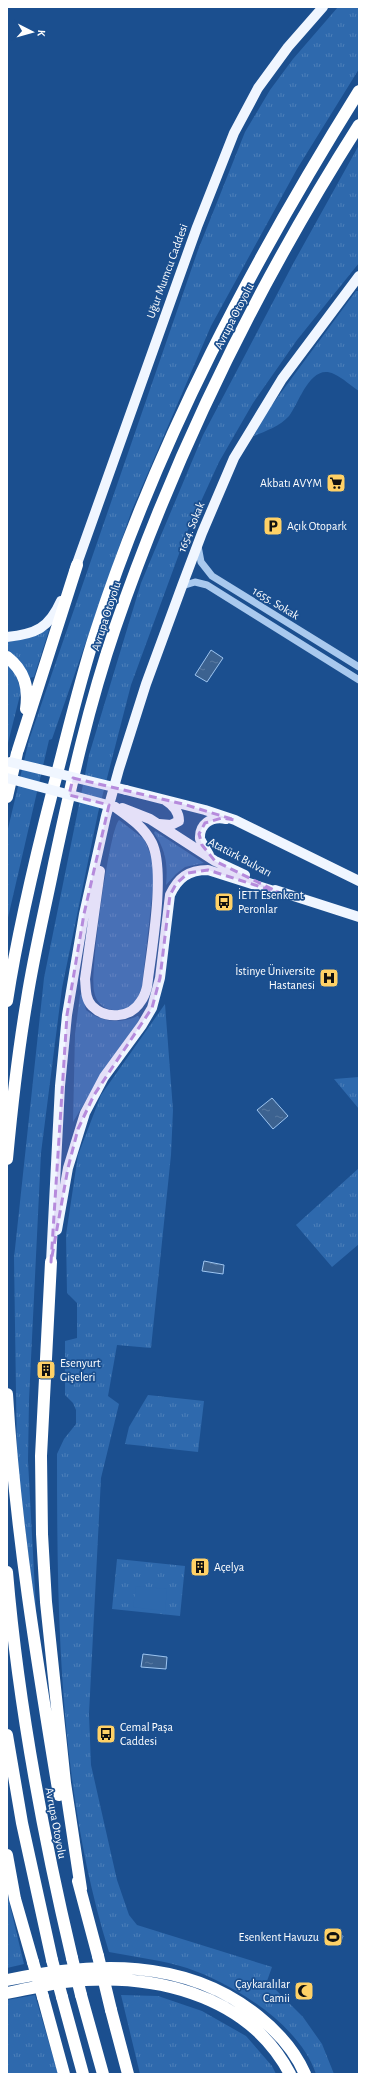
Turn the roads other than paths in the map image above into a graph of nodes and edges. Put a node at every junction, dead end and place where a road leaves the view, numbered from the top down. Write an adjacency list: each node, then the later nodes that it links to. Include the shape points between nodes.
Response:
1 (323, 7): 6 (main road, Uğur Mumcu Caddesi, via 288,47 258,88 234,133 197,227)
2 (359, 91): 27 (highway, Avrupa Otoyolu, via 308,173 225,324 136,520 95,633 75,702 39,844)
3 (359, 125): 30 (highway, Avrupa Otoyolu, via 285,251 227,361 160,506 114,631 75,771 36,949 20,1046)
4 (359, 276): 5 (main road, 1654. Sokak, via 263,407 228,470)
5 (198, 544): 7 (main road, 1654. Sokak); 10 (street, 1655. Sokak, via 201,562 212,576)
6 (77, 565): 8 (main road, Uğur Mumcu Caddesi, via 48,623 34,632); 12 (highway)
7 (182, 586): 11 (street, 1655. Sokak, via 196,582 207,585); 18 (main road, 1654. Sokak, via 146,684)
8 (7, 637)
9 (7, 658): 12 (highway, via 21,671 27,689)
10 (359, 667)
11 (359, 680)
12 (18, 750): 15 (highway)
13 (8, 762): 16 (main road, bridge)
14 (7, 778): 17 (main road, Atatürk Bulvarı, bridge)
15 (7, 797)
16 (163, 798): 19 (main road); 20 (main road, via 176,810 179,821 171,825)
17 (115, 807): 18 (main road, via 141,827 153,844 158,862 148,987 141,1002 132,1011 119,1016 109,1015 92,1005 85,979); 20 (main road, Atatürk Bulvarı, via 139,814)
18 (106, 816): 31 (main road, via 84,914 67,1015 60,1086)
19 (235, 820): 21 (main road, via 213,819 202,826 199,834 202,845); 22 (main road)
20 (159, 824): 21 (main road, Atatürk Bulvarı)
21 (215, 860): 23 (main road, Atatürk Bulvarı)
22 (359, 881)
23 (280, 892): 24 (main road, Atatürk Bulvarı); 31 (main road, via 208,870 188,873 176,884 170,895 160,978 152,1008 94,1095 78,1129 68,1168)
24 (347, 914): 25 (main road, Atatürk Bulvarı); 26 (main road)
25 (359, 917)
26 (359, 923)
27 (16, 951): 28 (highway); 29 (highway, Avrupa Otoyolu)
28 (7, 977)
29 (7, 1001)
30 (7, 1159)
31 (51, 1262): 36 (highway, via 41,1456 42,1534 46,1602 65,1783)
32 (7, 1394): 36 (highway, via 14,1494 35,1653 64,1827)
33 (7, 1572): 41 (highway, Avrupa Otoyolu, bridge, via 14,1648 30,1758 51,1873)
34 (7, 1735): 40 (highway, bridge, via 22,1823 52,1960)
35 (7, 1855): 39 (highway, bridge, via 16,1899)
36 (81, 1889): 42 (highway, bridge)
37 (7, 1980): 44 (highway, via 66,1969 109,1967 150,1970 194,1979 233,1997 270,2025 284,2040)
38 (7, 1993): 43 (highway, via 63,1982 97,1980 141,1982 195,1993 213,2000 255,2029 273,2047)
39 (64, 2074)
40 (84, 2074)
41 (103, 2074)
42 (128, 2074)
43 (290, 2074)
44 (305, 2074)

